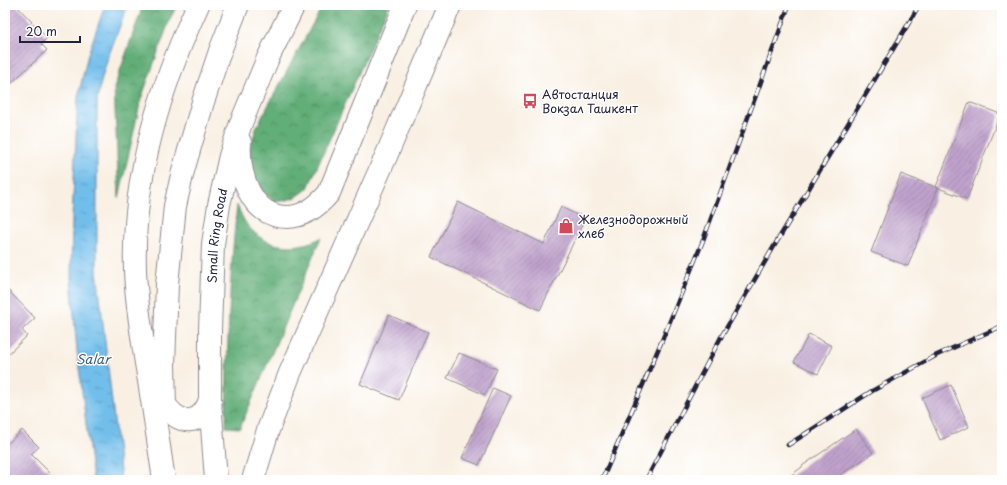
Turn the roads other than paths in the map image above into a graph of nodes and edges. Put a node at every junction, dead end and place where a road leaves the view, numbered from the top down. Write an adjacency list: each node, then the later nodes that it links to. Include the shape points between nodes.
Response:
1 (198, 5): 10 (highway, via 162,97 144,168 136,217 137,298)
2 (238, 5): 8 (highway, via 204,96 175,206 167,284)
3 (294, 5): 6 (highway, Small Ring Road, via 268,58)
4 (405, 5): 6 (highway, via 329,193 312,209 299,215 282,217 268,213 257,204 241,171)
5 (450, 5): 9 (highway, via 290,373)
6 (241, 123): 7 (highway, Small Ring Road, via 224,178 215,231 211,294)
7 (210, 400): 8 (highway, via 202,415 196,420 189,421 175,417); 12 (highway, Small Ring Road)
8 (164, 403): 11 (highway)
9 (268, 430): 13 (highway); 14 (highway)
10 (164, 480)
11 (169, 480)
12 (216, 480)
13 (254, 480)
14 (263, 480)

